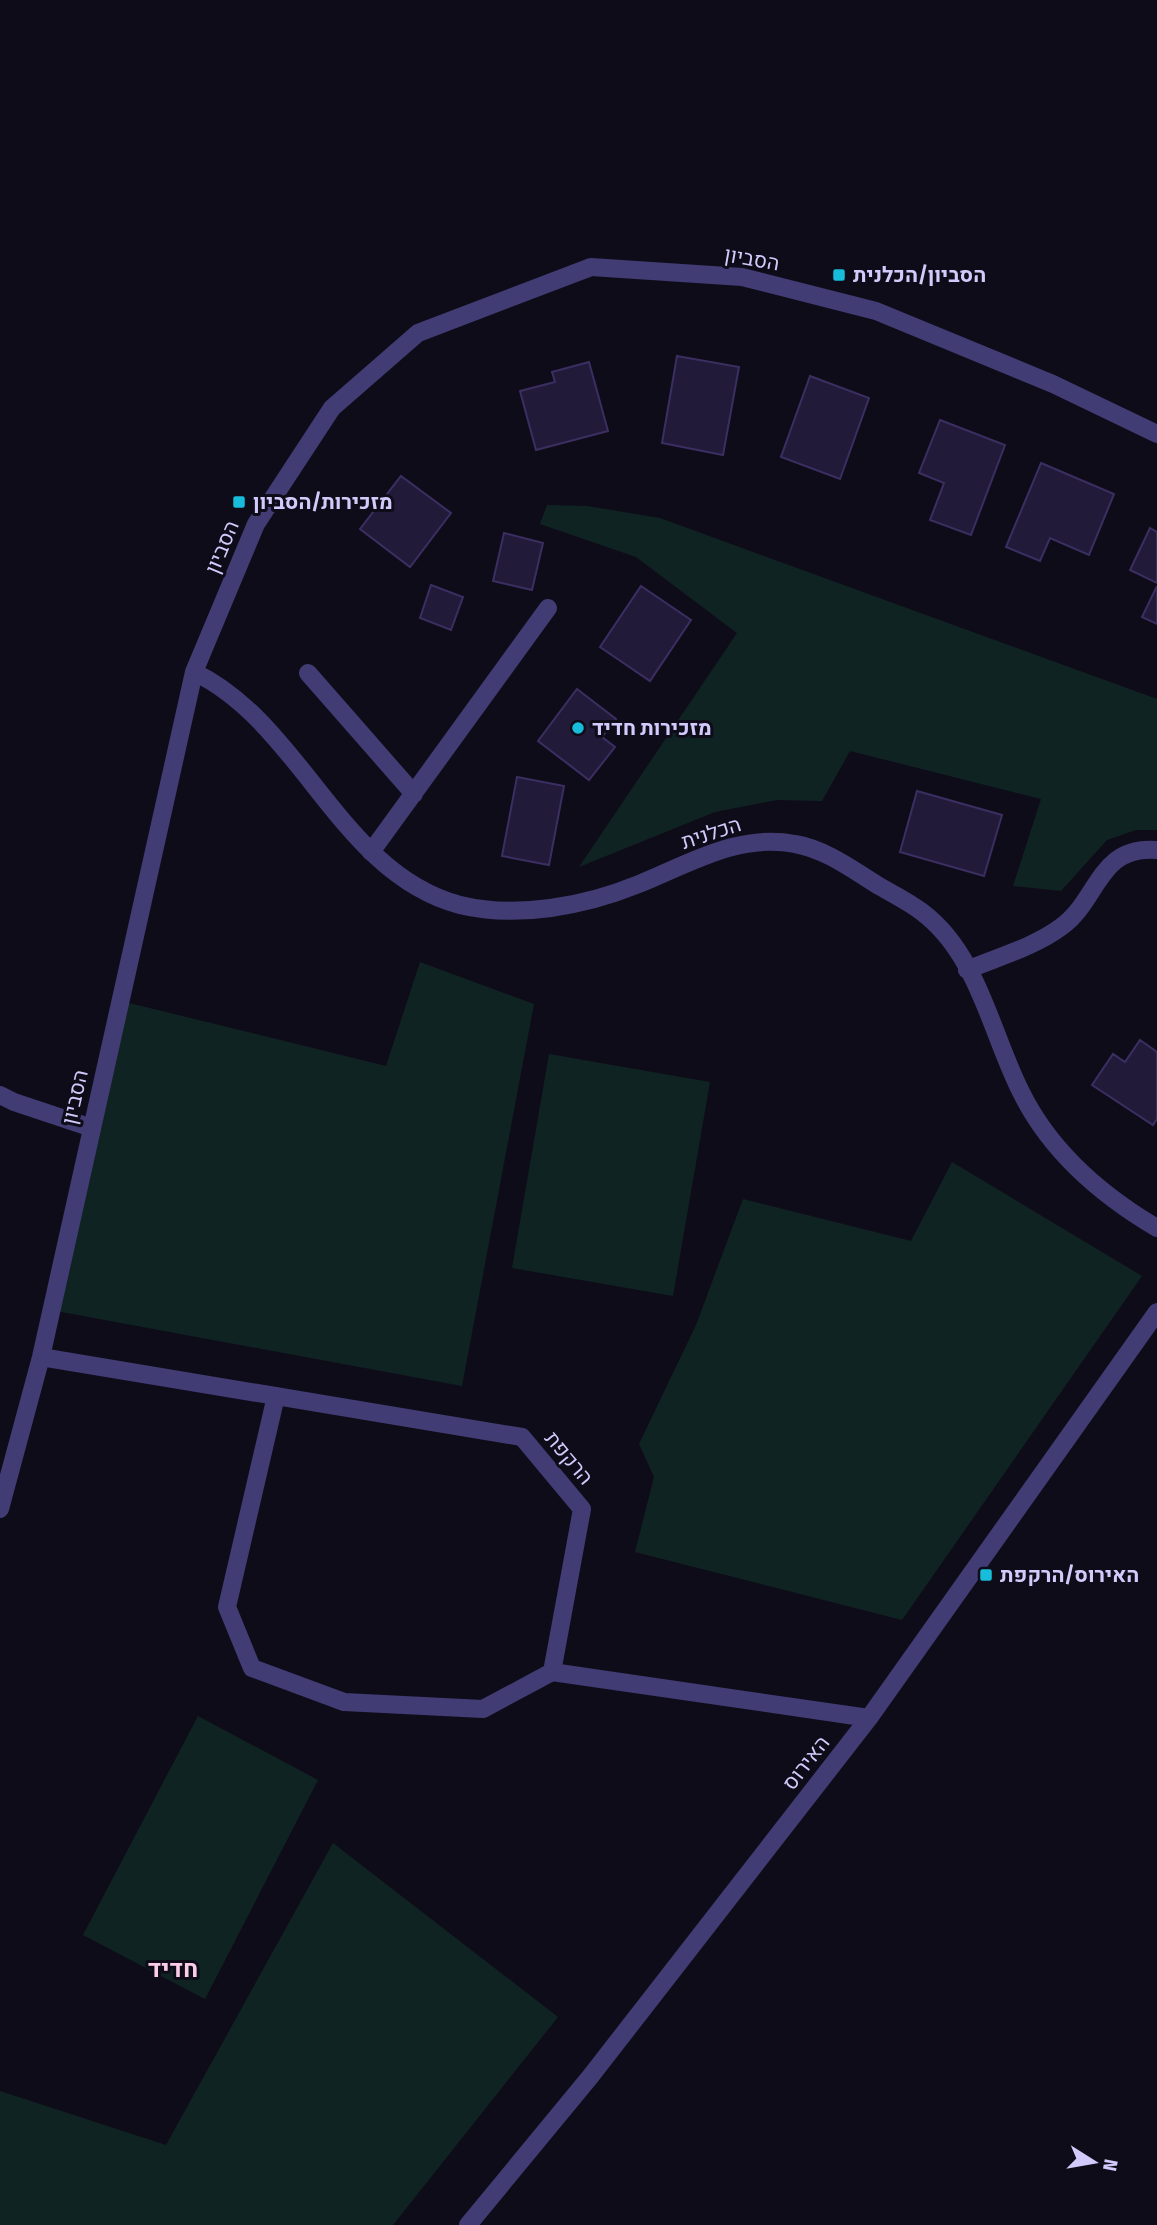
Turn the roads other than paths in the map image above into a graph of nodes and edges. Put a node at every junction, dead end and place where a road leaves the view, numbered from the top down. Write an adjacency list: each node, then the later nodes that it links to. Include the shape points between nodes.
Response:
1 (1157, 434): 3 (street, הסביון, via 1053,384 876,312 742,277 591,267 418,333 332,408 256,524)
2 (548, 608): 5 (street)
3 (194, 672): 7 (street, הכלנית, via 228,693 264,725); 10 (street, הסביון)
4 (308, 673): 5 (street)
5 (414, 794): 7 (street)
6 (1157, 850): 8 (street, via 1127,852 1113,862 1078,911 1045,938)
7 (371, 852): 8 (street, הכלנית, via 431,896 500,911 604,897 731,846 795,844 828,855 923,912)
8 (967, 970): 11 (street, הכלנית, via 1020,1092 1052,1140 1088,1179)
9 (0, 1095): 10 (street)
10 (92, 1128): 13 (street, הסביון)
11 (1157, 1228)
12 (1157, 1312): 17 (street, האירוס)
13 (41, 1357): 14 (street, הרקפת); 15 (street, הסביון)
14 (276, 1396): 16 (street, הרקפת, via 522,1437 582,1509); 16 (street, via 226,1607 252,1668 344,1702 483,1709)
15 (0, 1509)
16 (552, 1672): 17 (street)
17 (869, 1718): 18 (street, האירוס, via 590,2077)
18 (468, 2225)

